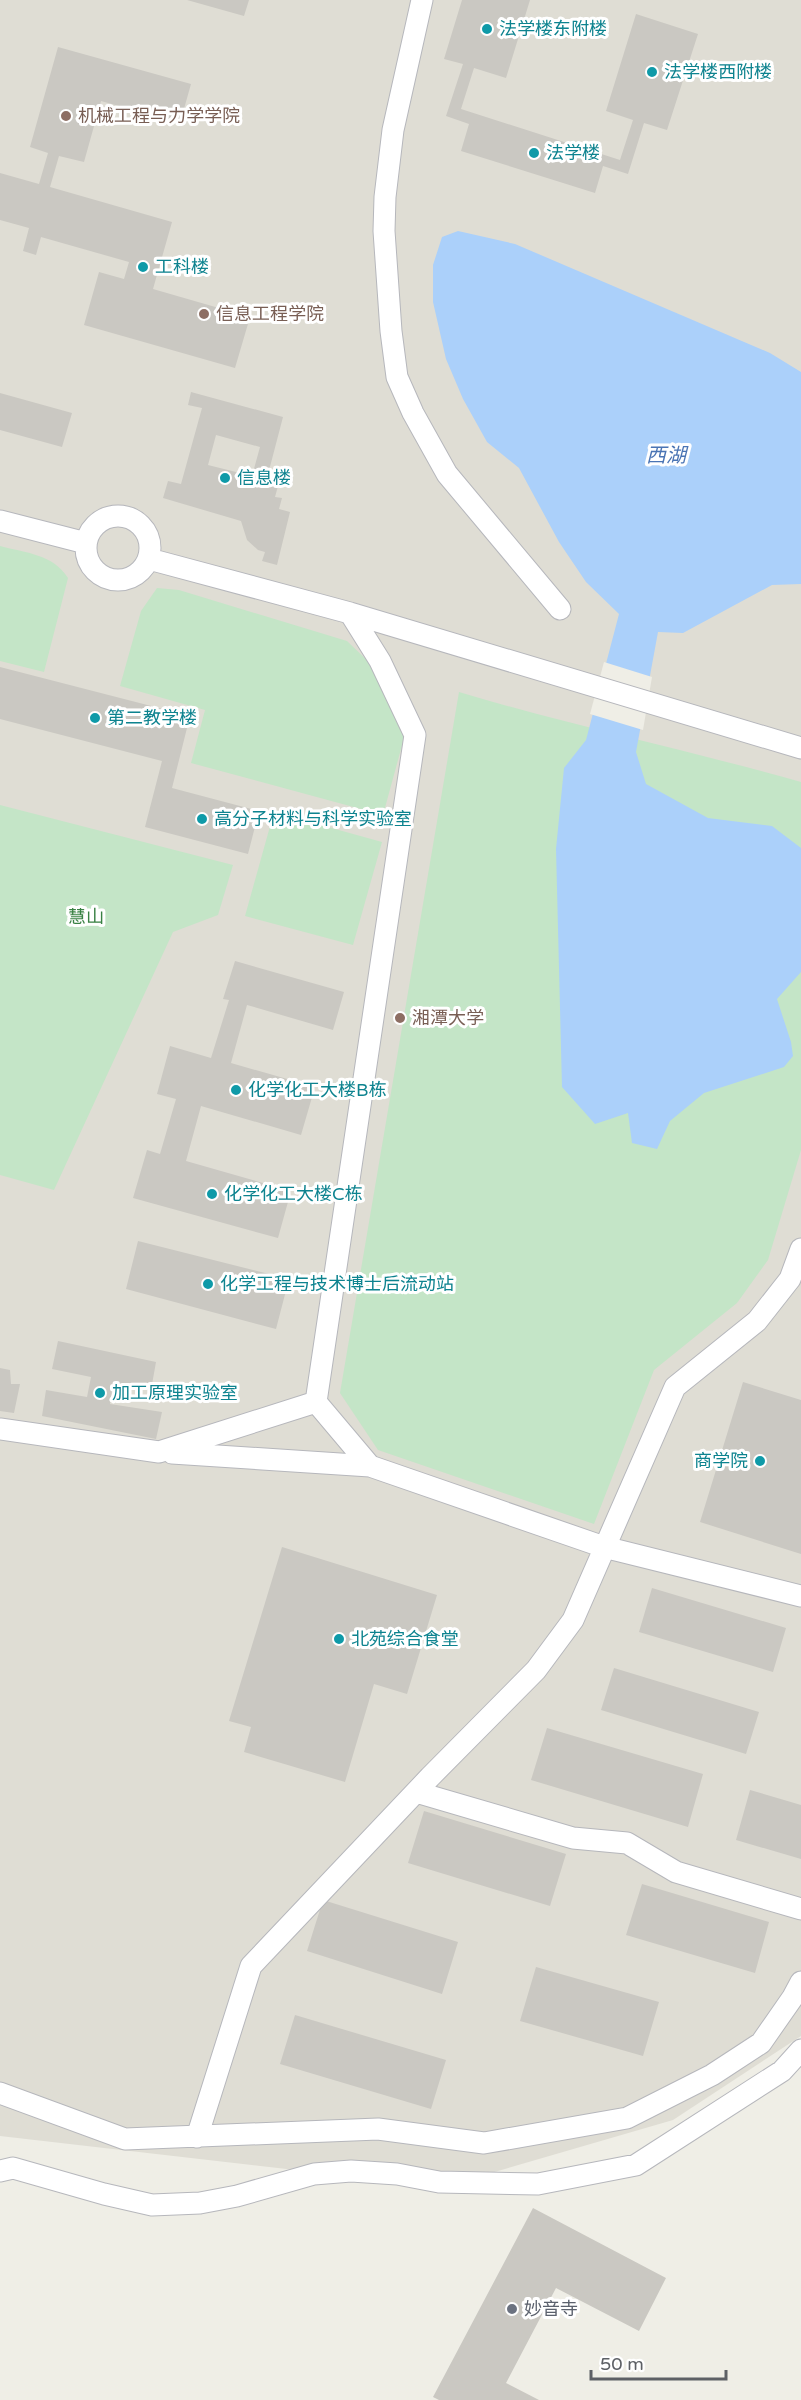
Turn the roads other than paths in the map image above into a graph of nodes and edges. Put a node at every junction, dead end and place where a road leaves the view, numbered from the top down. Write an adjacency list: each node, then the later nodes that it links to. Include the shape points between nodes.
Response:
1 (422, 0): 5 (street, via 393,130 386,197 384,231 397,377 412,413 447,474)
2 (0, 521): 3 (street)
3 (86, 543): 4 (street, via 89,563 110,581 139,574); 4 (street, via 96,524 116,516 127,517 144,529 151,548)
4 (149, 559): 6 (street)
5 (560, 609)
6 (350, 613): 7 (street); 9 (street, via 380,661 415,735)
7 (801, 748)
8 (801, 1249): 13 (street, via 790,1279 757,1321 675,1387)
9 (316, 1402): 11 (street); 12 (street)
10 (0, 1429): 11 (street)
11 (159, 1452): 12 (street)
12 (370, 1466): 13 (street)
13 (604, 1547): 14 (street); 15 (street, via 573,1620 536,1670)
14 (801, 1596)
15 (416, 1792): 16 (street, via 573,1838 627,1843 676,1872); 20 (street, via 251,1966)
16 (801, 1909)
17 (801, 1982): 20 (street, via 761,2043 712,2075 627,2118 484,2143 378,2129)
18 (801, 2050): 21 (street, via 782,2072 636,2165 537,2184 439,2182 351,2171 314,2174 200,2203 152,2205 13,2168)
19 (0, 2093): 20 (street, via 125,2139)
20 (197, 2137)
21 (0, 2171)

